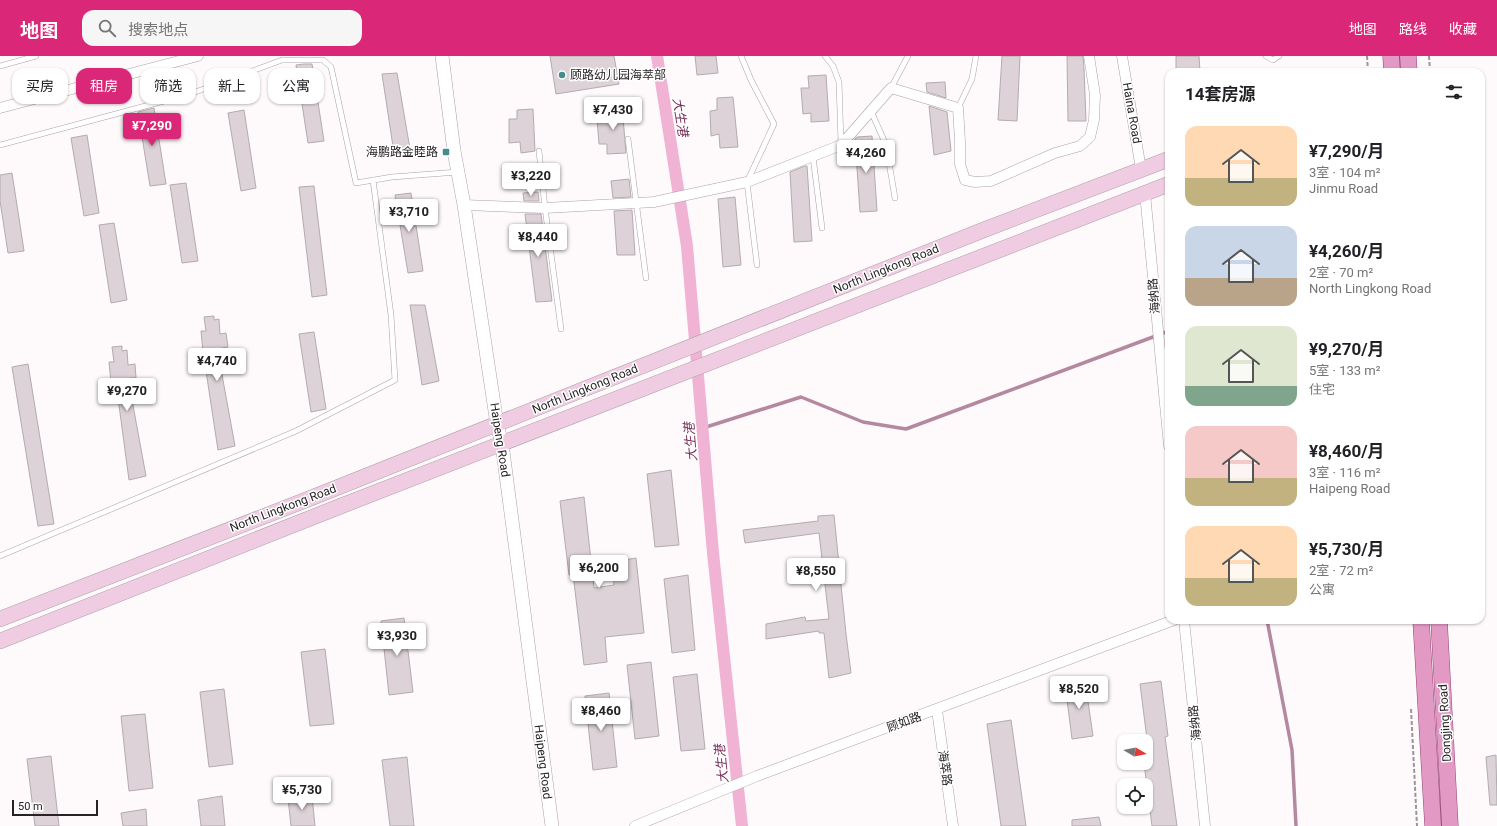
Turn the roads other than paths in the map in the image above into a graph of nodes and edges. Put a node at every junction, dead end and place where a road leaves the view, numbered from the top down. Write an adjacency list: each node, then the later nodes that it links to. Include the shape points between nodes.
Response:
1 (36, 56): 14 (lane)
2 (198, 56): 18 (street)
3 (442, 56): 28 (street, Haipeng Road)
4 (741, 56): 30 (lane, via 774,124)
5 (825, 56): 23 (lane, via 833,66 839,82)
6 (908, 56): 17 (lane)
7 (976, 56): 19 (lane, via 972,79)
8 (1089, 56): 19 (street, via 1095,95 1090,137 1080,146 1055,153 992,181 965,180 960,164)
9 (1122, 56): 27 (street, Haina Road)
10 (1266, 56): 11 (lane, via 1273,60)
11 (1278, 56)
12 (1391, 56): 15 (main road)
13 (1408, 56): 16 (main road)
14 (0, 66)
15 (1392, 68)
16 (1409, 68)
17 (890, 88): 19 (street); 20 (street)
18 (0, 108)
19 (958, 108)
20 (871, 111): 23 (street); 33 (lane, via 886,145)
21 (628, 139): 34 (lane)
22 (0, 145): 29 (lane, via 190,94 282,60 323,60 331,67 356,183)
23 (841, 145): 25 (street)
24 (540, 151): 36 (lane)
25 (813, 157): 30 (street); 37 (lane)
26 (1165, 160): 27 (main road, North Lingkong Road)
27 (1142, 169): 42 (main road, North Lingkong Road)
28 (458, 172): 29 (lane); 35 (street, Haipeng Road)
29 (373, 180): 44 (lane, via 391,315 395,380 296,431)
30 (747, 182): 34 (street, via 654,202); 38 (lane)
31 (1165, 186): 32 (main road, North Lingkong Road)
32 (1145, 193): 41 (street, 海纳路); 43 (main road, North Lingkong Road)
33 (895, 198)
34 (635, 203): 36 (street); 39 (lane)
35 (464, 205): 36 (street); 42 (street, Haipeng Road)
36 (545, 208): 40 (lane)
37 (822, 228)
38 (757, 266)
39 (646, 278)
40 (561, 330)
41 (1165, 397)
42 (497, 424): 43 (street, Haipeng Road); 45 (main road, North Lingkong Road)
43 (502, 444): 50 (main road, North Lingkong Road); 52 (street, Haipeng Road)
44 (0, 556)
45 (0, 619)
46 (1165, 623): 51 (street, 顾如路)
47 (1184, 624): 55 (street, 海纳路)
48 (1421, 624): 56 (main road, Dongjing Road)
49 (1439, 624): 57 (main road, Dongjing Road)
50 (0, 642)
51 (937, 710): 53 (street, 顾如路, via 758,776); 54 (street, 海萃路)
52 (552, 826)
53 (635, 826)
54 (953, 826)
55 (1205, 826)
56 (1433, 826)
57 (1450, 826)

